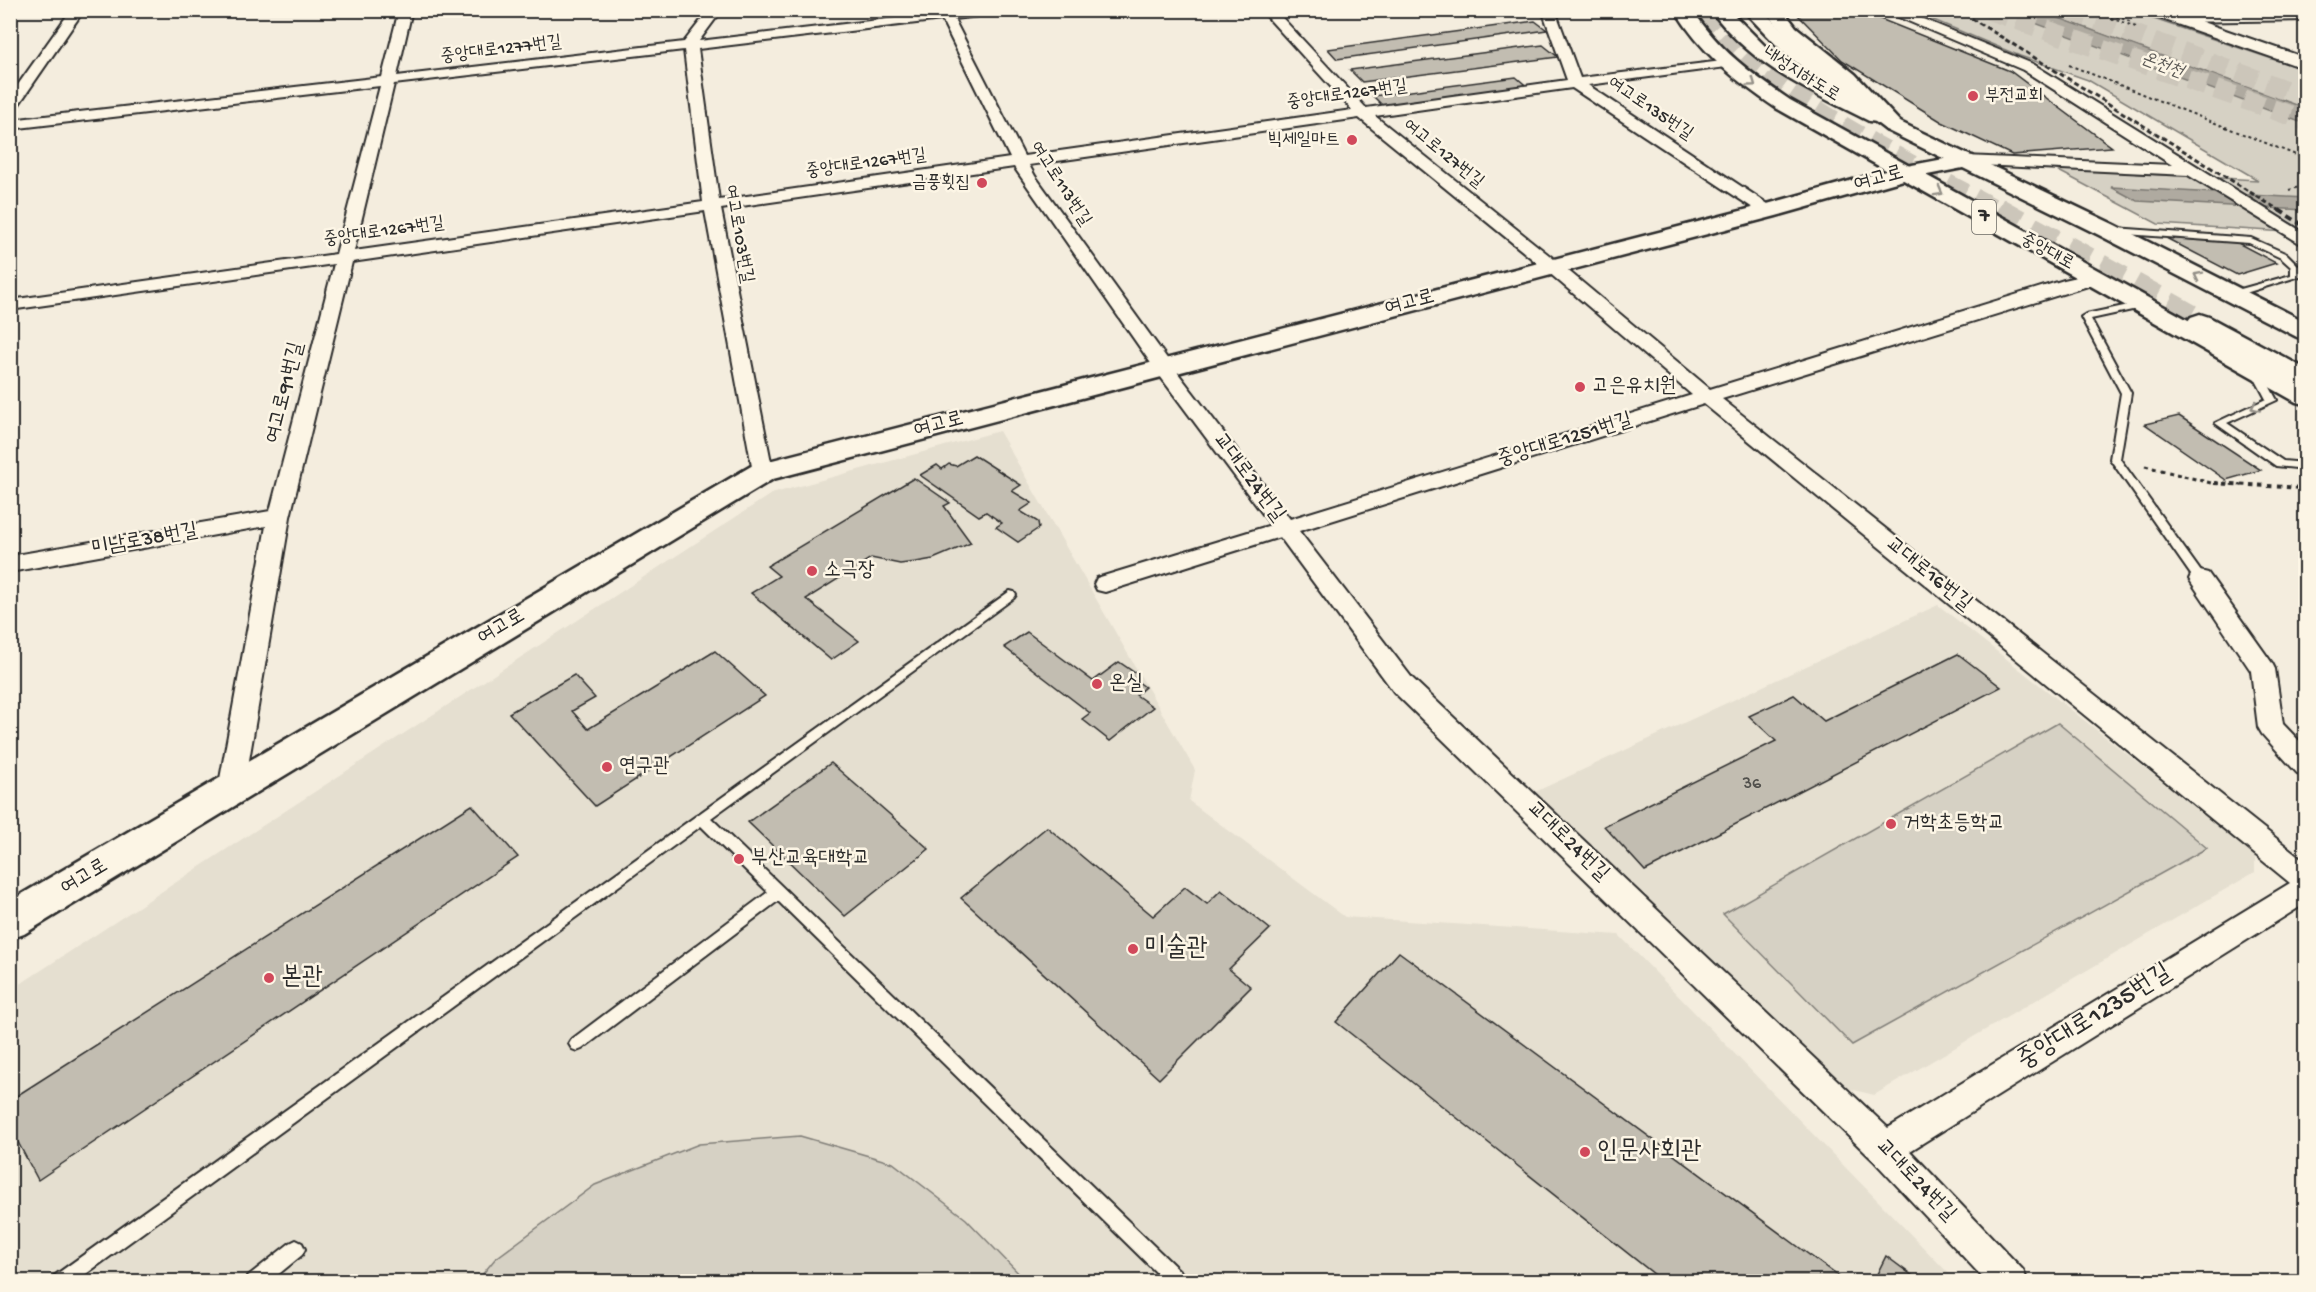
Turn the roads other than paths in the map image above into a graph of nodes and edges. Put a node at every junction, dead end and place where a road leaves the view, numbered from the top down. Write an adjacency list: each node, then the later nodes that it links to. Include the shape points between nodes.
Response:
1 (78, 10): 21 (street)
2 (405, 10): 19 (street, 여고로91번길)
3 (716, 10): 16 (street)
4 (996, 10): 13 (street, 중앙대로1277번길)
5 (1267, 10): 22 (street, 여고로127번길)
6 (1548, 10): 20 (street, 여고로135번길)
7 (1684, 10): 17 (main road, 중앙대로 / 7)
8 (1719, 10): 24 (main road, 내성지하도로 / 7, via 1760,51 1802,80)
9 (1751, 10): 24 (main road, via 1792,50)
10 (1773, 10): 24 (main road, via 1790,31 1848,78)
11 (1888, 10): 27 (street, via 2028,67)
12 (2151, 10): 15 (street)
13 (944, 13): 16 (street, 중앙대로1277번길); 26 (street, 여고로113번길)
14 (2306, 16): 15 (street)
15 (2174, 18): 18 (street)
16 (691, 46): 19 (street, 중앙대로1277번길); 29 (street, 여고로103번길)
17 (1726, 63): 20 (street, 중앙대로1267번길); 28 (main road, 중앙대로 / 7, one-way to 28, via 1784,104)
18 (2306, 64)
19 (388, 81): 23 (street, 중앙대로1277번길); 34 (street, 여고로91번길)
20 (1575, 83): 22 (street, 중앙대로1267번길); 30 (street, 여고로135번길)
21 (10, 107)
22 (1362, 113): 26 (street, 중앙대로1267번길); 35 (street, 여고로127번길)
23 (10, 124)
24 (1893, 126): 25 (main road, 7)
25 (1965, 161): 27 (street); 28 (main road, 여고로); 32 (main road, 7)
26 (1019, 162): 29 (street, 중앙대로1267번길); 43 (street, 여고로113번길)
27 (2189, 170): 33 (street)
28 (1904, 173): 30 (main road, 여고로); 31 (main road, 중앙대로 / 7, one-way to 31)
29 (712, 205): 34 (street, 중앙대로1267번길); 48 (street, 여고로103번길)
30 (1768, 211): 35 (main road, 여고로)
31 (1987, 219): 32 (main road, via 1978,204 1988,198 2013,198); 36 (main road, 중앙대로 / 7)
32 (2107, 230): 37 (main road, 7, one-way to 32); 37 (lane, via 2251,240 2284,256 2295,266 2296,276)
33 (2306, 242)
34 (344, 257): 38 (street, 중앙대로1267번길); 49 (street, 여고로91번길)
35 (1553, 267): 43 (main road, 여고로); 46 (street, 교대로16번길)
36 (2095, 278): 39 (main road, 중앙대로 / 7); 46 (street, 중앙대로1251번길)
37 (2233, 294): 41 (main road, 7)
38 (10, 305)
39 (2143, 305): 42 (main road, 중앙대로 / 7); 52 (lane, via 2086,317 2126,393 2115,459)
40 (2200, 322): 44 (main road)
41 (2306, 332)
42 (2253, 365): 45 (main road, 중앙대로 / 7); 47 (lane, one-way to 47, via 2272,400 2220,423 2280,464)
43 (1164, 368): 48 (main road, 여고로); 50 (street, 교대로24번길)
44 (2306, 380)
45 (2306, 396)
46 (1707, 397): 50 (street, 중앙대로1251번길); 58 (street, 교대로16번길)
47 (2306, 466)
48 (763, 472): 56 (main road, 여고로)
49 (279, 517): 51 (street, 미남로38번길); 56 (street, 여고로91번길)
50 (1286, 528): 53 (street, 중앙대로1251번길); 63 (street, 교대로24번길, via 1403,685)
51 (10, 564)
52 (2200, 579): 55 (street, via 2263,669 2271,727)
53 (1105, 584)
54 (1010, 595): 57 (lane)
55 (2306, 766)
56 (231, 790): 61 (main road, 여고로)
57 (702, 818): 60 (lane); 65 (lane)
58 (2306, 879)
59 (2306, 888): 63 (street, 중앙대로1235번길)
60 (779, 892): 62 (lane); 67 (lane)
61 (10, 922)
62 (577, 1044)
63 (1885, 1148): 68 (street, 교대로24번길)
64 (296, 1249): 66 (lane)
65 (60, 1281)
66 (254, 1281)
67 (1179, 1281)
68 (2011, 1281)

